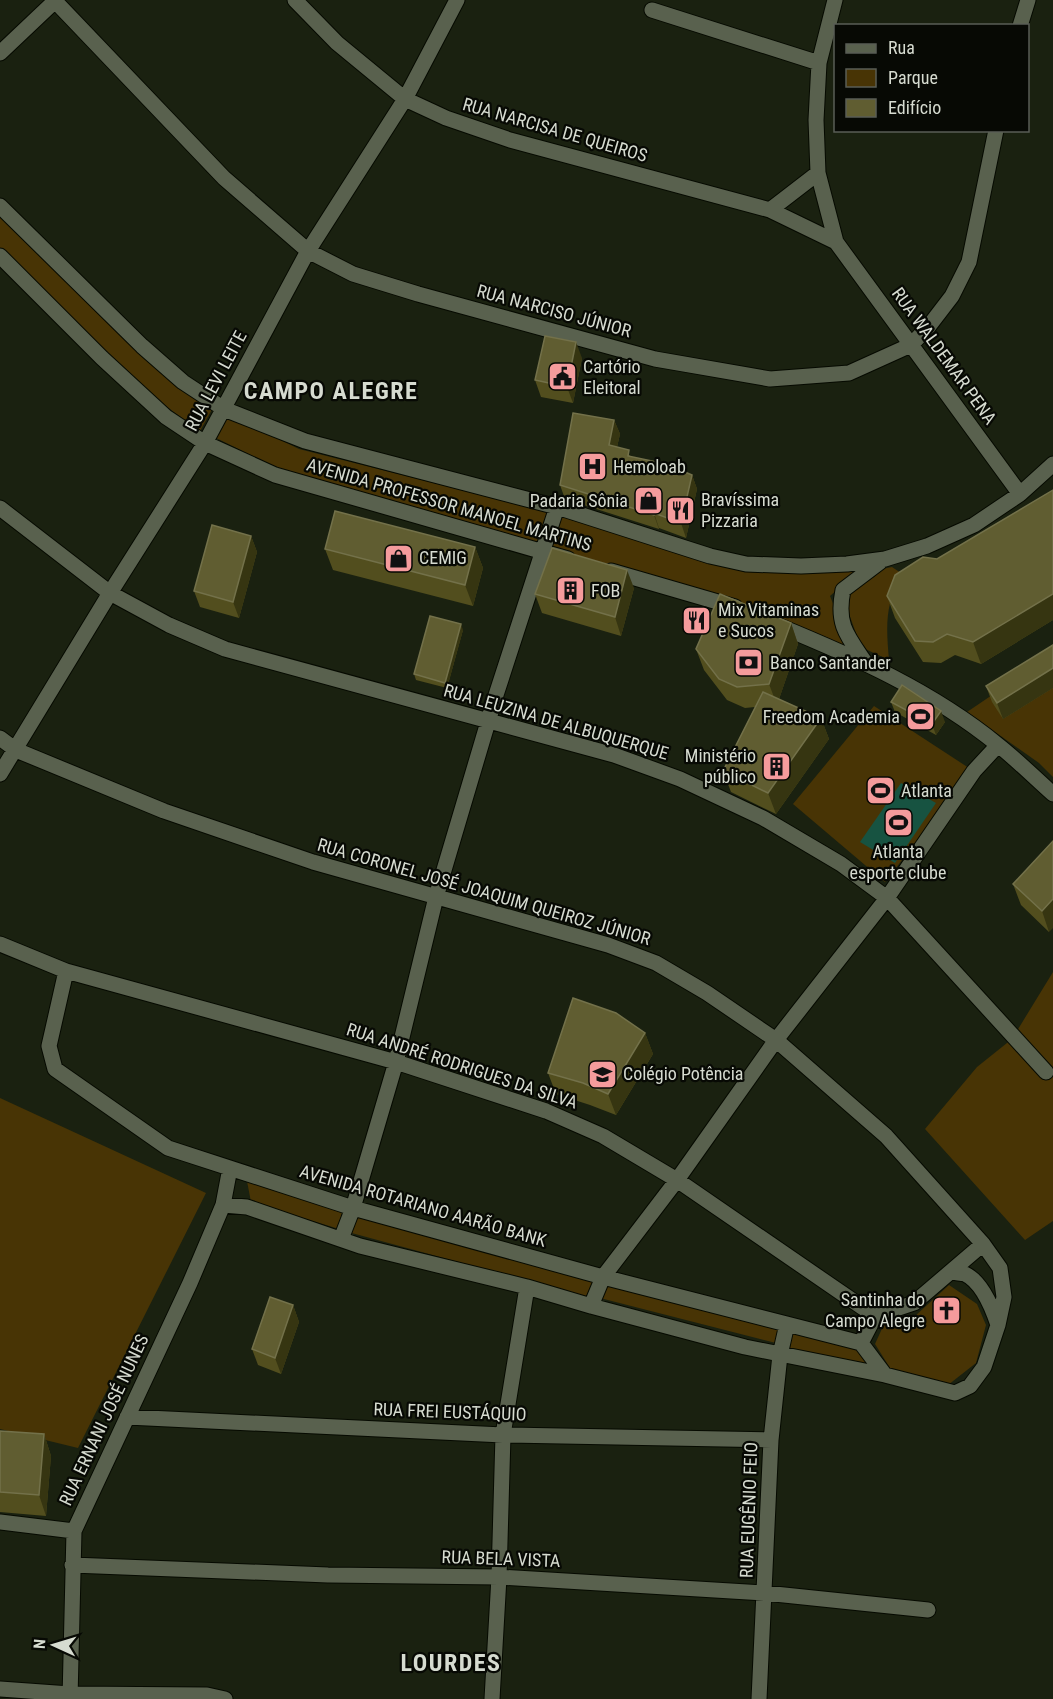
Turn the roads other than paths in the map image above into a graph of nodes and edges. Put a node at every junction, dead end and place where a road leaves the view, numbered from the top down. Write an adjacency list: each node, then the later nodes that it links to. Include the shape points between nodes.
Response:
1 (55, 0): 8 (street); 16 (street, RUA NARCISO JÚNIOR, via 224,178)
2 (295, 0): 10 (street, RUA NARCISA DE QUEIROS, via 337,43)
3 (457, 0): 10 (street, RUA LEVI LEITE)
4 (835, 0): 9 (street)
5 (1028, 0): 7 (street)
6 (652, 10): 9 (street)
7 (1021, 24)
8 (0, 53)
9 (819, 63): 12 (street)
10 (405, 99): 14 (street, RUA NARCISA DE QUEIROS, via 510,140); 16 (street, RUA LEVI LEITE)
11 (996, 132): 18 (street, RUA NARCISO JÚNIOR, via 969,262 952,296)
12 (818, 173): 14 (street); 15 (street)
13 (0, 206): 19 (street, AVENIDA PROFESSOR MANOEL MARTINS, via 142,346 183,382)
14 (770, 210): 15 (street, RUA NARCISA DE QUEIROS)
15 (836, 242): 18 (street, RUA WALDEMAR PENA)
16 (308, 251): 18 (street, RUA NARCISO JÚNIOR, via 353,274 441,300 655,359 770,379 849,374); 19 (street, RUA LEVI LEITE)
17 (0, 256): 20 (street, AVENIDA PROFESSOR MANOEL MARTINS, via 166,417)
18 (911, 345): 22 (street, RUA WALDEMAR PENA)
19 (224, 409): 20 (street, RUA LEVI LEITE); 23 (street, AVENIDA PROFESSOR MANOEL MARTINS, via 305,441)
20 (205, 443): 25 (street, AVENIDA PROFESSOR MANOEL MARTINS, via 275,476); 27 (street, RUA LEVI LEITE)
21 (1053, 464): 22 (street, AVENIDA PROFESSOR MANOEL MARTINS)
22 (1020, 494): 26 (street, AVENIDA PROFESSOR MANOEL MARTINS, via 974,525)
23 (557, 507): 25 (street); 26 (street, AVENIDA PROFESSOR MANOEL MARTINS, via 746,564 801,566)
24 (0, 508): 27 (street, RUA LEUZINA DE ALBUQUERQUE)
25 (542, 551): 28 (street, AVENIDA PROFESSOR MANOEL MARTINS); 31 (street)
26 (885, 559): 30 (street, via 843,590 840,605 846,633)
27 (110, 593): 31 (street, RUA LEUZINA DE ALBUQUERQUE, via 225,649); 34 (street, RUA LEVI LEITE)
28 (746, 612)
29 (768, 621): 30 (street)
30 (865, 662): 33 (street, via 952,711)
31 (489, 722): 37 (street); 38 (street, RUA LEUZINA DE ALBUQUERQUE, via 614,755 680,779 764,818 841,864)
32 (0, 738): 34 (street, RUA CORONEL JOSÉ JOAQUIM QUEIROZ JÚNIOR)
33 (998, 745): 36 (street); 38 (street, via 974,771)
34 (16, 750): 35 (street, RUA LEVI LEITE); 37 (street, RUA CORONEL JOSÉ JOAQUIM QUEIROZ JÚNIOR, via 164,811 313,862)
35 (0, 774)
36 (1053, 794)
37 (436, 897): 41 (street, RUA CORONEL JOSÉ JOAQUIM QUEIROZ JÚNIOR, via 608,945 656,963); 42 (street)
38 (887, 898): 41 (street); 43 (street, RUA LEUZINA DE ALBUQUERQUE)
39 (0, 944): 40 (street, RUA ANDRÉ RODRIGUES DA SILVA)
40 (66, 971): 42 (street, RUA ANDRÉ RODRIGUES DA SILVA); 44 (street, AVENIDA ROTARIANO AARÃO BANK, via 49,1046 55,1069 168,1148)
41 (776, 1040): 45 (street); 49 (street, RUA CORONEL JOSÉ JOAQUIM QUEIROZ JÚNIOR, via 886,1136)
42 (396, 1062): 45 (street, RUA ANDRÉ RODRIGUES DA SILVA, via 546,1111 603,1136); 47 (street)
43 (1046, 1072)
44 (230, 1168): 46 (street, RUA ERNANI JOSÉ NUNES); 47 (street, AVENIDA ROTARIANO AARÃO BANK)
45 (677, 1180): 51 (street); 54 (street, RUA ANDRÉ RODRIGUES DA SILVA)
46 (223, 1205): 48 (street, via 247,1207); 60 (street, RUA ERNANI JOSÉ NUNES)
47 (353, 1208): 48 (street); 51 (street, AVENIDA ROTARIANO AARÃO BANK)
48 (341, 1239): 52 (street)
49 (983, 1244): 50 (street); 56 (street, RUA CORONEL JOSÉ JOAQUIM QUEIROZ JÚNIOR, via 1000,1268 1004,1297)
50 (951, 1272): 54 (street, via 914,1303); 56 (street, via 965,1274 976,1285 989,1300)
51 (603, 1277): 53 (street); 55 (street, AVENIDA ROTARIANO AARÃO BANK)
52 (527, 1287): 53 (street); 61 (street)
53 (591, 1306): 58 (street)
54 (875, 1316): 57 (street)
55 (787, 1324): 57 (street, AVENIDA ROTARIANO AARÃO BANK); 58 (street, RUA EUGÊNIO FEIO)
56 (998, 1325): 59 (street, via 984,1367 970,1386 955,1394)
57 (861, 1343): 59 (street)
58 (780, 1355): 59 (street); 62 (street, RUA EUGÊNIO FEIO)
59 (885, 1375)
60 (127, 1417): 61 (street, RUA FREI EUSTÁQUIO); 64 (street, RUA ERNANI JOSÉ NUNES)
61 (503, 1435): 62 (street, RUA FREI EUSTÁQUIO); 66 (street)
62 (771, 1440): 67 (street, RUA EUGÊNIO FEIO)
63 (0, 1522): 64 (street)
64 (74, 1531): 65 (street, RUA ERNANI JOSÉ NUNES)
65 (72, 1565): 66 (street, RUA BELA VISTA); 70 (street, RUA ERNANI JOSÉ NUNES)
66 (499, 1577): 67 (street, RUA BELA VISTA); 72 (street)
67 (765, 1593): 68 (street, RUA BELA VISTA); 73 (street, RUA EUGÊNIO FEIO)
68 (928, 1610)
69 (0, 1689): 70 (street)
70 (70, 1696): 71 (street, via 207,1695)
71 (225, 1699)
72 (492, 1699)
73 (759, 1699)

